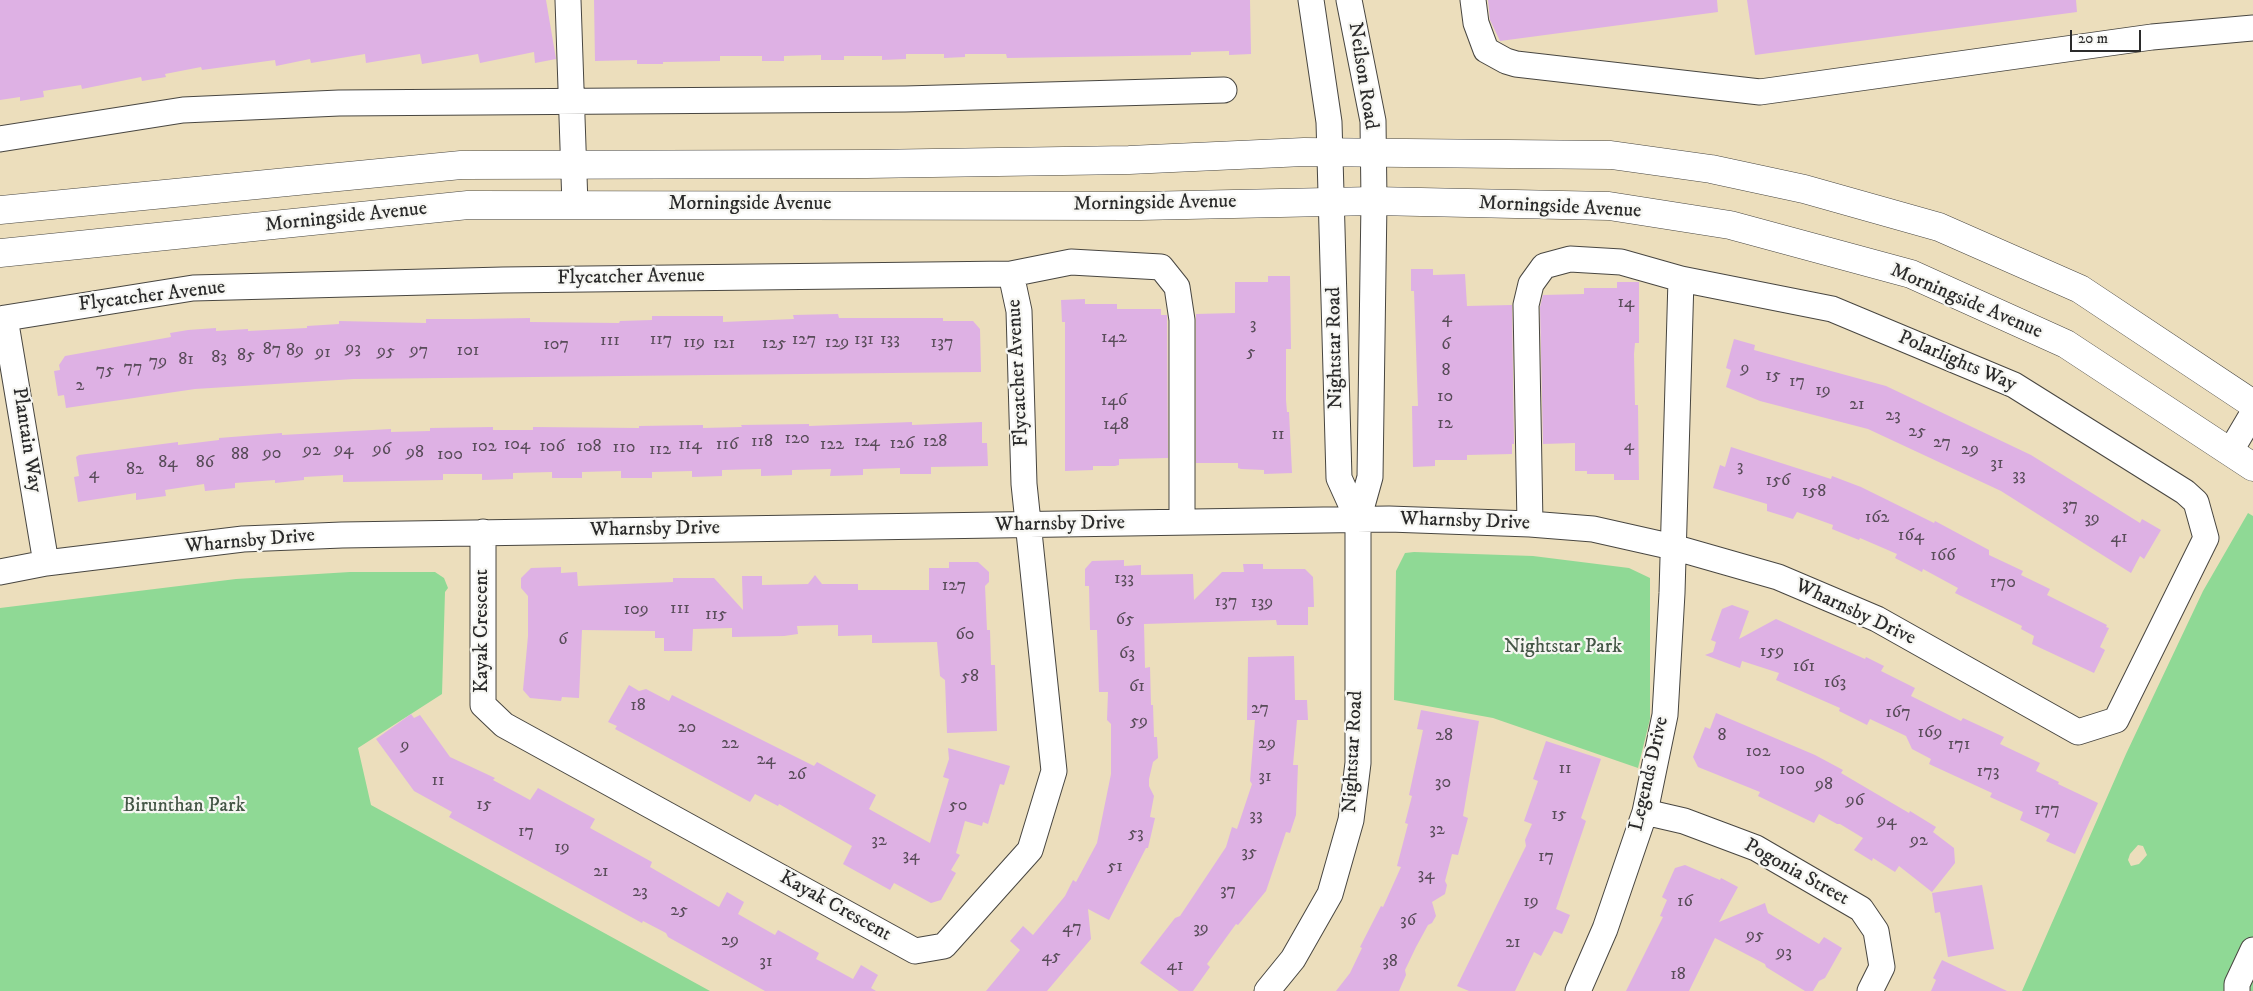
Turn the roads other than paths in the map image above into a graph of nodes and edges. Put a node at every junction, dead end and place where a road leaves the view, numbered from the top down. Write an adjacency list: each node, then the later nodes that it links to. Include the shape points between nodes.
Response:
1 (568, 0): 7 (street)
2 (1311, 0): 9 (street, Neilson Road, via 1329,122)
3 (1349, 0): 10 (street, Neilson Road, via 1371,112)
4 (1473, 0): 5 (street, via 1476,23 1486,50 1506,61 1760,92 2142,38)
5 (2253, 28)
6 (1224, 90): 7 (street, via 906,99)
7 (571, 101): 8 (street, via 339,103 183,110); 11 (street)
8 (0, 139)
9 (1330, 153): 10 (main road, Morningside Avenue); 12 (main road, Morningside Avenue); 14 (street, Neilson Road)
10 (1372, 153): 13 (street, Neilson Road); 22 (main road, Morningside Avenue, via 1611,155 1711,169 1804,189 1930,224 2080,289)
11 (574, 164): 12 (main road, Morningside Avenue); 16 (street); 17 (main road, Morningside Avenue, via 461,165)
12 (867, 164): 15 (main road)
13 (1374, 201): 14 (main road, Morningside Avenue); 24 (main road, Morningside Avenue, via 1609,206 1730,225 1911,274 2066,344); 26 (street, Nightstar Road, via 1370,477)
14 (1332, 202): 15 (main road, Morningside Avenue, via 1140,206); 26 (street, Nightstar Road, via 1339,478)
15 (867, 204): 16 (main road, Morningside Avenue)
16 (575, 205): 18 (main road, Morningside Avenue, via 468,205)
17 (0, 210)
18 (0, 253)
19 (1010, 274): 21 (street, Flycatcher Avenue, via 503,280 193,288); 27 (street, via 1071,262 1161,267 1177,287 1182,320); 29 (street, Flycatcher Avenue, via 1020,311 1024,484)
20 (1681, 279): 28 (street, Polarlights Way, via 1621,262 1570,260 1544,266 1531,284 1526,305); 31 (street); 34 (street, Polarlights Way, via 1832,309 2014,385 2186,492 2196,502 2206,538 2116,720)
21 (2, 318): 32 (street, Plantain Way)
22 (2253, 404)
23 (2253, 413): 24 (street)
24 (2230, 452): 25 (main road, Morningside Avenue)
25 (2253, 467)
26 (1358, 520): 27 (street, Wharnsby Drive); 28 (street, Wharnsby Drive); 37 (street, Nightstar Road, via 1358,763 1351,820 1330,894 1293,960)
27 (1182, 522): 29 (street, Wharnsby Drive)
28 (1530, 524): 31 (street, Wharnsby Drive, via 1593,529)
29 (1030, 526): 30 (street, Wharnsby Drive); 30 (street, Kayak Crescent, via 1054,771 1030,850 944,946 915,951 504,725 483,705)
30 (483, 532): 32 (street, Wharnsby Drive, via 243,539)
31 (1673, 547): 34 (street, Wharnsby Drive, via 1778,577 1877,619); 35 (street, Legends Drive, via 1665,715)
32 (46, 564): 33 (street, Wharnsby Drive)
33 (0, 572)
34 (2078, 732)
35 (1645, 812): 38 (street, Legends Drive, via 1604,929); 39 (street, Pogonia Street, via 1684,821 1756,848 1860,909 1876,931 1882,967)
36 (2253, 950): 40 (street, via 2237,984)
37 (1268, 991)
38 (1578, 991)
39 (1870, 991)
40 (2237, 991)

